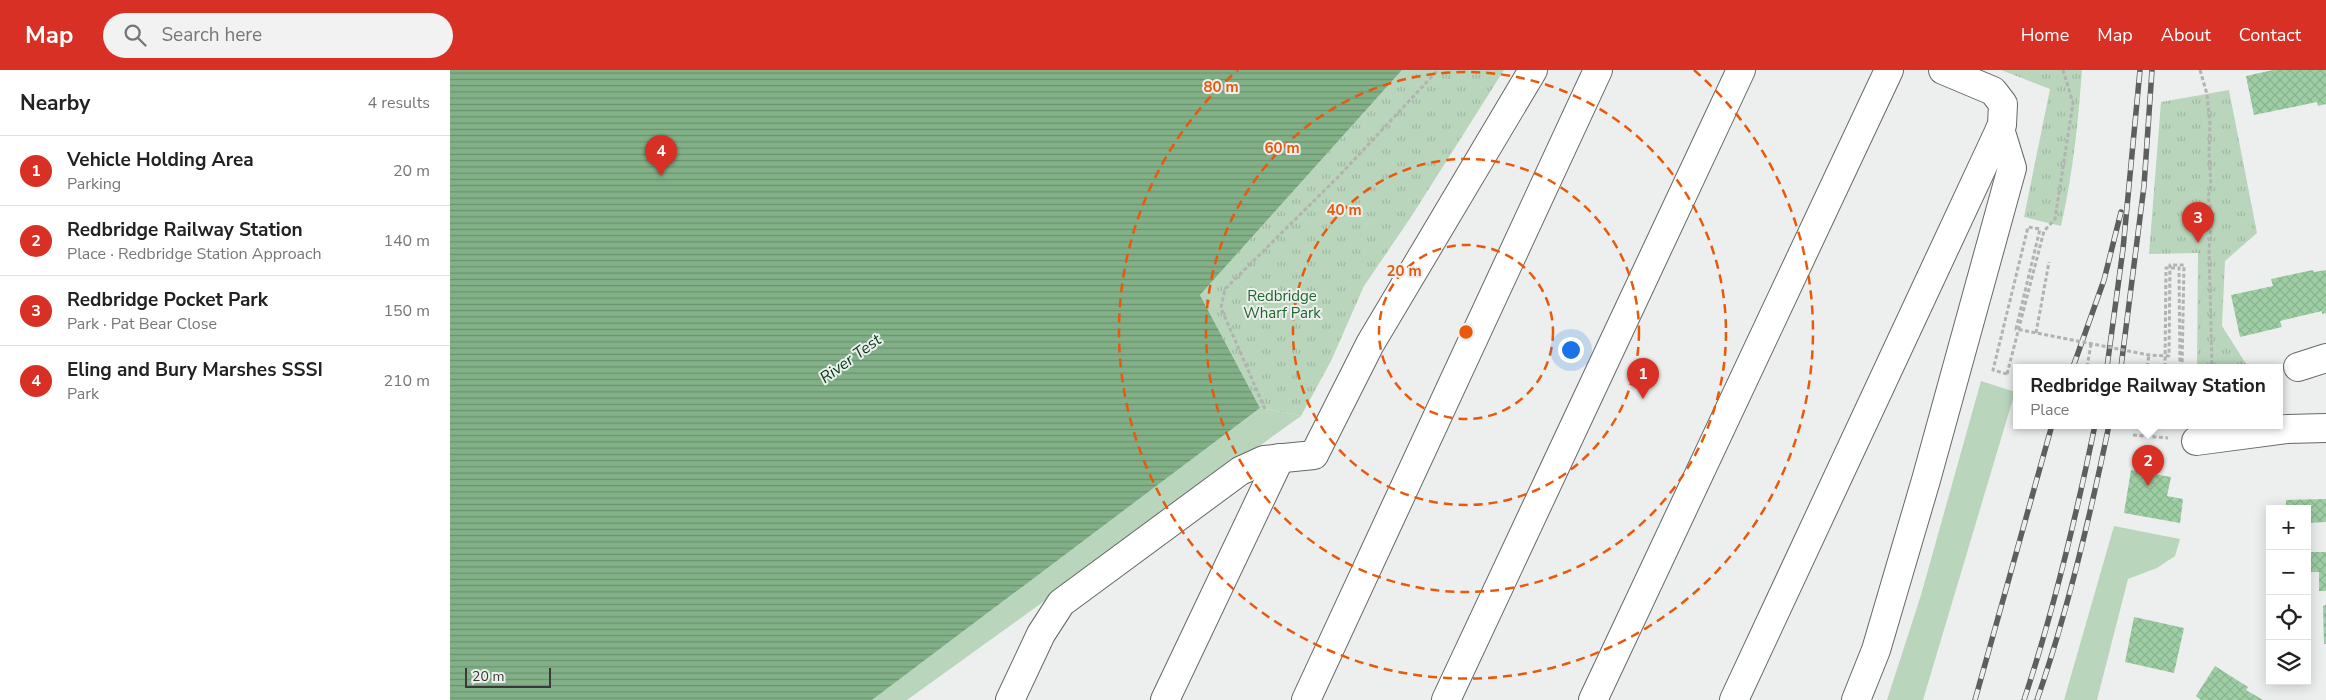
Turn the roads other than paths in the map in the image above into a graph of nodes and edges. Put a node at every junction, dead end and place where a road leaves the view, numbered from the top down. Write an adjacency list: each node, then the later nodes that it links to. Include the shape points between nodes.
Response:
1 (1533, 70): 11 (street, via 1370,344 1314,455)
2 (1598, 70): 14 (street)
3 (1741, 70): 15 (street)
4 (1889, 70): 16 (street)
5 (1943, 70): 6 (street, via 1993,91 2002,104)
6 (2000, 129): 17 (street); 18 (street, via 2012,168 1924,490 1876,650)
7 (2326, 358): 8 (street)
8 (2298, 367)
9 (2326, 428): 10 (street, via 2287,429)
10 (2196, 441)
11 (1280, 458): 12 (street, via 1264,460 1240,472 1061,604 1040,634); 13 (street)
12 (1010, 700)
13 (1165, 700)
14 (1306, 700)
15 (1446, 700)
16 (1593, 700)
17 (1734, 700)
18 (1856, 700)

